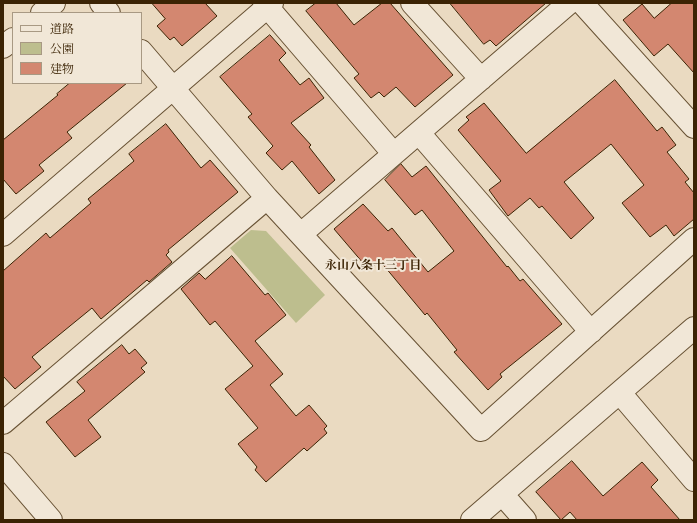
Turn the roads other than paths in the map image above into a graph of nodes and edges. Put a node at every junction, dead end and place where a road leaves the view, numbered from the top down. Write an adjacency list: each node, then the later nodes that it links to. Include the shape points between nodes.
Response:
1 (54, 3): 7 (street)
2 (101, 3): 8 (street)
3 (412, 3): 12 (street)
4 (569, 3): 12 (street)
5 (582, 3): 14 (street)
6 (268, 4): 13 (street); 16 (street)
7 (43, 12)
8 (108, 12)
9 (12, 40): 10 (street)
10 (3, 47)
11 (142, 52): 13 (street)
12 (481, 79): 15 (street)
13 (172, 88): 17 (street); 19 (street)
14 (694, 127)
15 (419, 133): 16 (street); 22 (street)
16 (393, 152): 18 (street)
17 (267, 198): 18 (street); 24 (street)
18 (301, 234): 22 (street, via 481,430)
19 (3, 235)
20 (694, 239): 22 (street)
21 (694, 328): 23 (street)
22 (591, 332)
23 (620, 393): 26 (street); 27 (street)
24 (3, 423)
25 (3, 464): 28 (street)
26 (694, 480)
27 (502, 494): 29 (street); 30 (street)
28 (51, 520)
29 (472, 520)
30 (525, 520)

